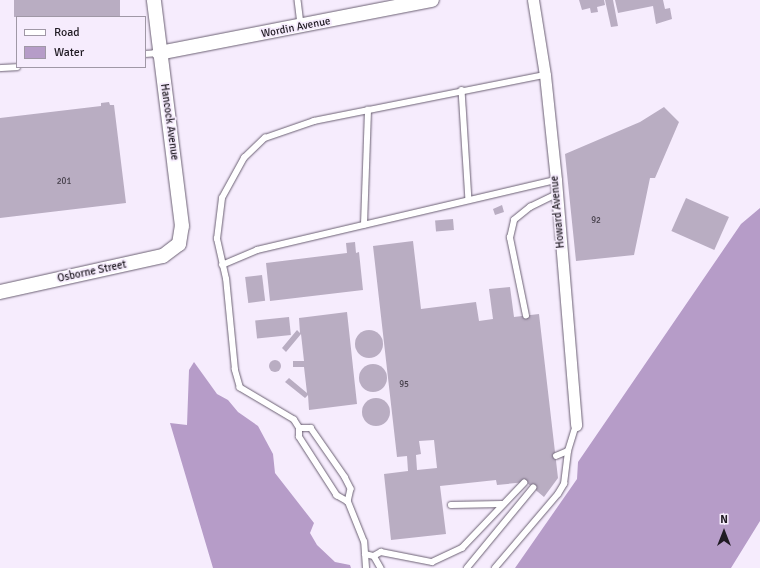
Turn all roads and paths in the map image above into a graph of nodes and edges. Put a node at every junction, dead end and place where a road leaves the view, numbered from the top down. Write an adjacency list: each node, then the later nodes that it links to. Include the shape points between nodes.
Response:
1 (154, 0): 6 (street, Hancock Avenue)
2 (298, 0): 5 (lane)
3 (432, 0): 5 (street, Wordin Avenue)
4 (533, 0): 10 (street, Howard Avenue)
5 (302, 27): 6 (street, Wordin Avenue)
6 (159, 53): 7 (lane); 17 (street, Hancock Avenue, via 182,226)
7 (146, 54)
8 (16, 66): 9 (lane)
9 (0, 68)
10 (545, 75): 11 (lane); 13 (street, Howard Avenue)
11 (462, 90): 12 (lane); 15 (lane)
12 (368, 110): 16 (lane); 18 (lane, via 314,121 265,138 244,158 222,198 217,239)
13 (556, 180): 14 (street, Howard Avenue); 15 (lane)
14 (557, 194): 20 (lane, via 530,207 514,220 510,238); 21 (street, Howard Avenue)
15 (469, 200): 16 (lane)
16 (364, 225): 18 (lane, via 257,250)
17 (179, 244): 19 (street, Osborne Street, via 163,256)
18 (222, 265): 22 (lane, via 240,388 294,420)
19 (0, 292)
20 (526, 316)
21 (576, 425): 23 (lane)
22 (299, 428): 27 (lane, via 299,437 336,496); 27 (lane, via 311,428 345,477 351,489)
23 (568, 451): 24 (lane); 35 (lane, via 564,484 558,494)
24 (556, 456)
25 (524, 483): 28 (lane)
26 (533, 488): 34 (lane)
27 (348, 502): 30 (lane, via 364,542)
28 (502, 504): 29 (lane); 31 (lane, via 462,548 432,562 381,552)
29 (451, 505)
30 (365, 554): 31 (lane); 32 (lane)
31 (374, 556): 33 (lane)
32 (366, 568)
33 (381, 568)
34 (468, 568)
35 (496, 568)

